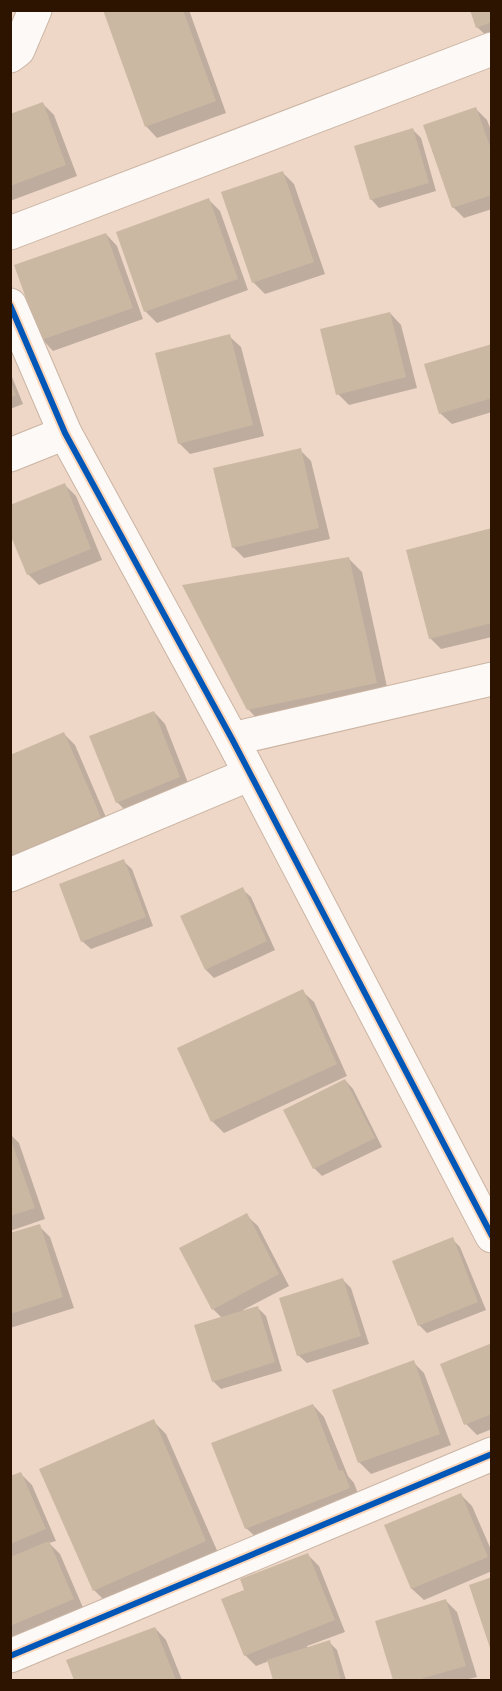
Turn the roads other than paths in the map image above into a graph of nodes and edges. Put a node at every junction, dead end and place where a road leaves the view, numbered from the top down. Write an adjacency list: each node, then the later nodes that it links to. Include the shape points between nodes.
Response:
1 (35, 10): 3 (street, via 18,50)
2 (492, 49): 4 (street)
3 (10, 56)
4 (10, 233)
5 (10, 304): 6 (street)
6 (65, 433): 7 (street); 9 (street)
7 (10, 455)
8 (492, 679): 9 (street)
9 (232, 739): 10 (street)
10 (250, 774): 11 (street); 12 (street)
11 (10, 875)
12 (492, 1236)
13 (492, 1455): 14 (street)
14 (10, 1656)

